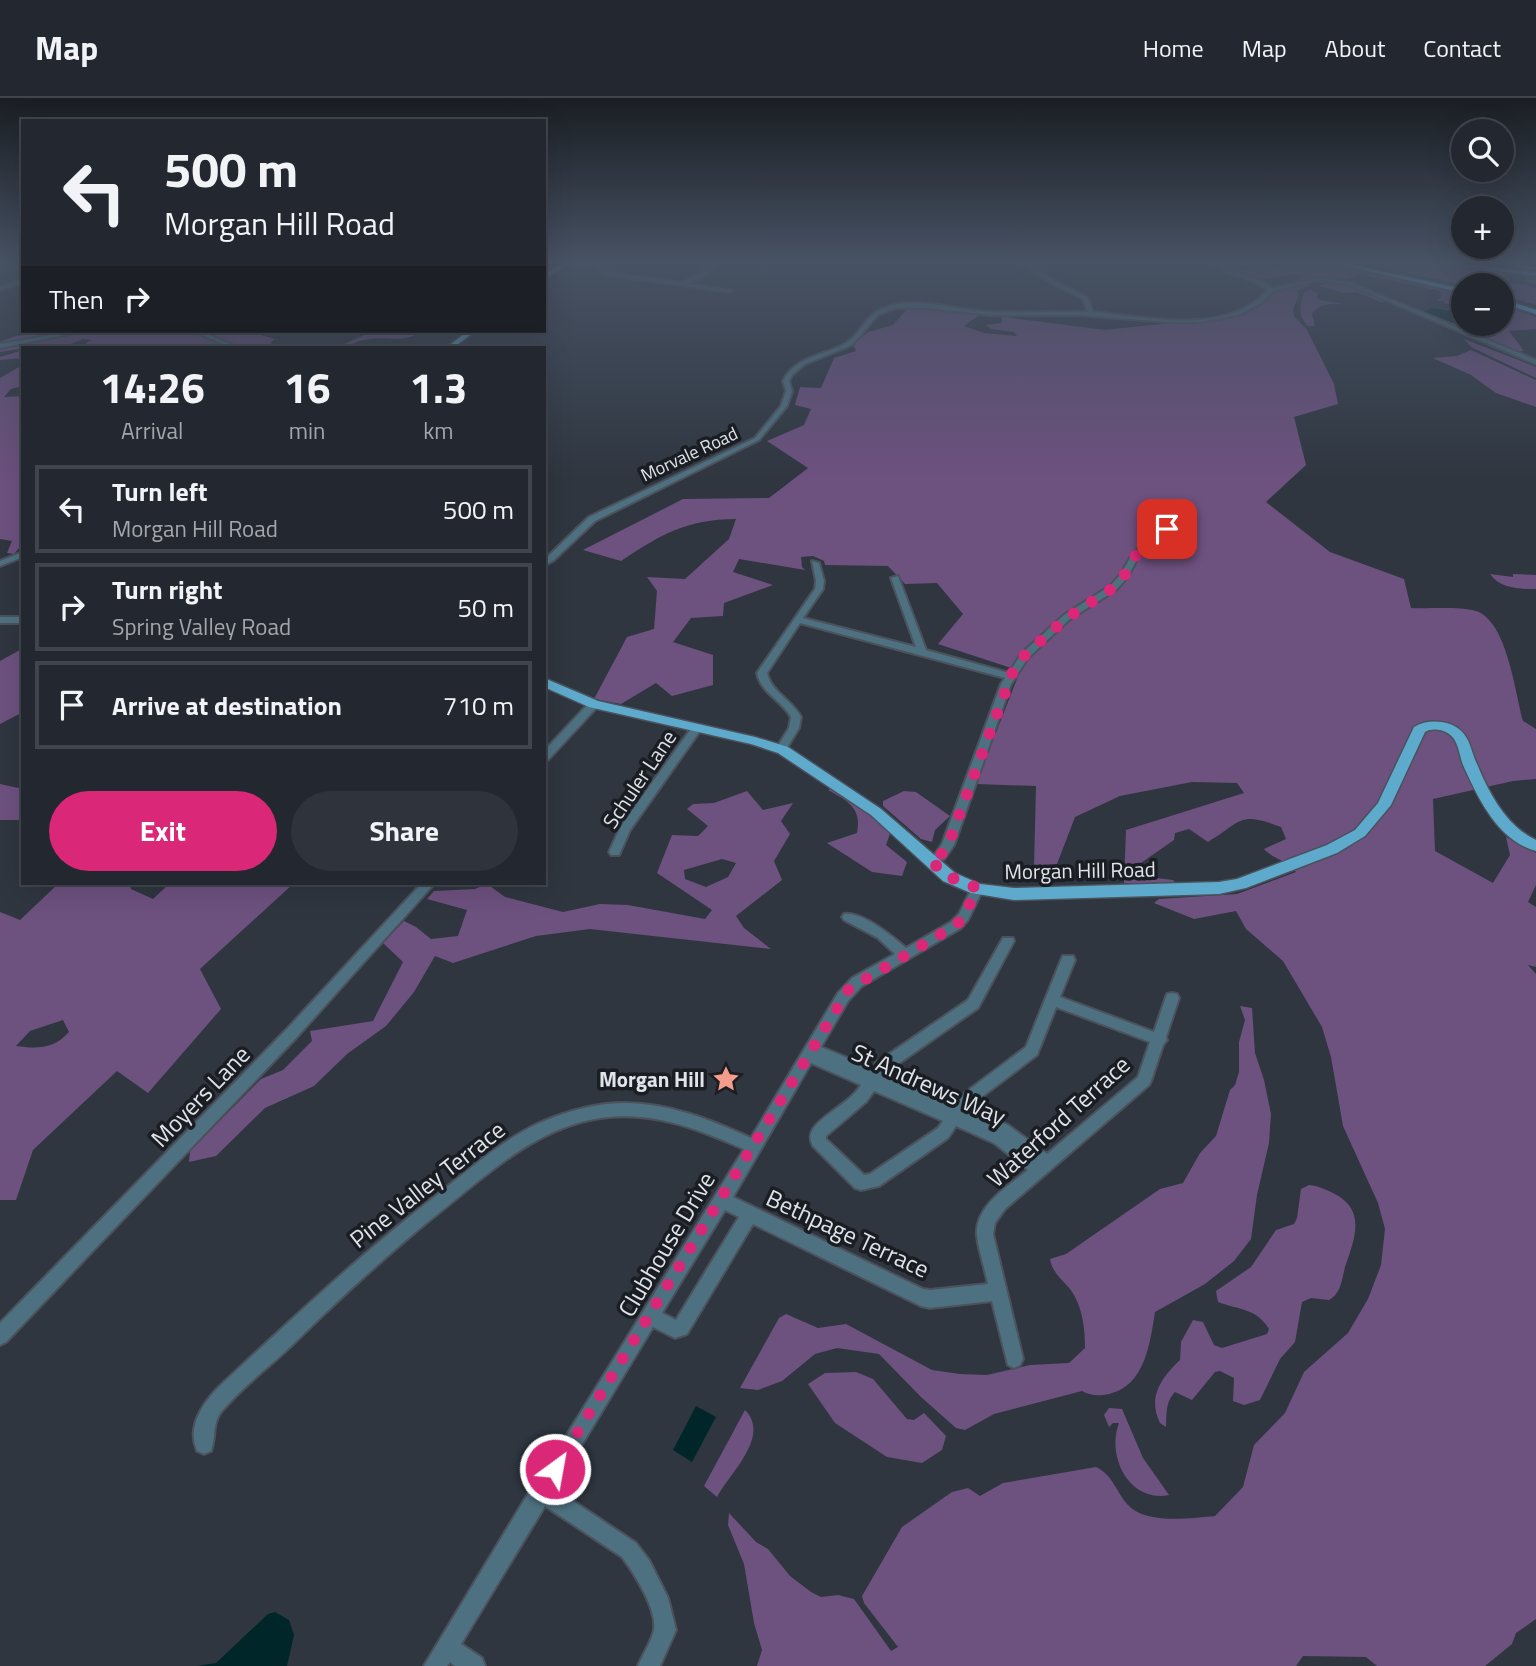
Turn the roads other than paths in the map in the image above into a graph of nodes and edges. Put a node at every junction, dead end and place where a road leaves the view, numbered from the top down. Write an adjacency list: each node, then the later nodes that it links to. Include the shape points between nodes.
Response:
1 (69, 333): 6 (street)
2 (201, 333): 7 (street)
3 (469, 333): 8 (main road)
4 (857, 333): 12 (street, Morvale Road, via 850,345 817,356 788,375 784,406 757,439 592,519)
5 (1468, 333): 9 (street)
6 (0, 345)
7 (231, 346)
8 (452, 346)
9 (1536, 362)
10 (1181, 518): 20 (street, via 1136,555 1113,588 1064,620 1024,656)
11 (21, 555): 14 (street)
12 (546, 563)
13 (815, 563): 18 (street, via 819,589)
14 (0, 564)
15 (895, 578): 19 (street)
16 (0, 620): 17 (street)
17 (21, 620)
18 (797, 620): 19 (street); 24 (street, via 762,675 766,686 796,715 796,726)
19 (922, 652): 20 (street)
20 (1010, 676): 28 (street, via 948,845)
21 (546, 683): 22 (main road, Morgan Hill Road)
22 (594, 704): 23 (main road, Morgan Hill Road); 25 (street)
23 (697, 728): 24 (main road, Morgan Hill Road); 27 (street, Schuler Lane, via 625,829)
24 (781, 749): 28 (main road, Morgan Hill Road, via 876,812)
25 (546, 756)
26 (1536, 846): 30 (main road, Morgan Hill Road, via 1516,837 1503,823 1458,736 1445,728 1427,726 1419,730 1380,811 1360,833 1340,846 1240,884 1014,894)
27 (615, 852)
28 (930, 861): 30 (main road, Morgan Hill Road, via 952,878)
29 (427, 885): 47 (street, Moyers Lane)
30 (977, 888): 33 (street, Clubhouse Drive, via 961,921)
31 (848, 917): 33 (street, via 883,935)
32 (1008, 940): 39 (street, via 973,1004 881,1067)
33 (904, 954): 38 (street, Clubhouse Drive, via 849,989)
34 (1068, 960): 36 (street)
35 (1172, 998): 37 (street, Waterford Terrace)
36 (1052, 1000): 37 (street); 40 (street, via 1032,1051 963,1102)
37 (1160, 1040): 42 (street, Waterford Terrace, via 1144,1081)
38 (809, 1052): 39 (street, St Andrews Way, via 817,1060); 41 (street, Clubhouse Drive)
39 (873, 1080): 40 (street, St Andrews Way); 40 (street, via 861,1098 819,1133 818,1140 861,1183 873,1181 943,1133)
40 (955, 1115): 42 (street, St Andrews Way)
41 (753, 1146): 43 (street, Clubhouse Drive); 49 (street, Pine Valley Terrace, via 670,1113 635,1110 604,1110 574,1117 527,1138 408,1227 334,1291 209,1413)
42 (1043, 1166): 45 (street, Waterford Terrace, via 999,1204 987,1221 985,1234)
43 (722, 1200): 44 (street, Bethpage Terrace); 46 (street, Clubhouse Drive)
44 (750, 1214): 45 (street, Bethpage Terrace, via 921,1297); 46 (street, via 681,1328)
45 (997, 1292): 48 (street, Waterford Terrace)
46 (650, 1316): 50 (street, Clubhouse Drive)
47 (0, 1336)
48 (1014, 1359)
49 (204, 1444)
50 (541, 1491): 51 (street, Clubhouse Drive); 53 (street, via 629,1550 638,1561 665,1630)
51 (441, 1657): 52 (street)
52 (474, 1666)
53 (649, 1666)

